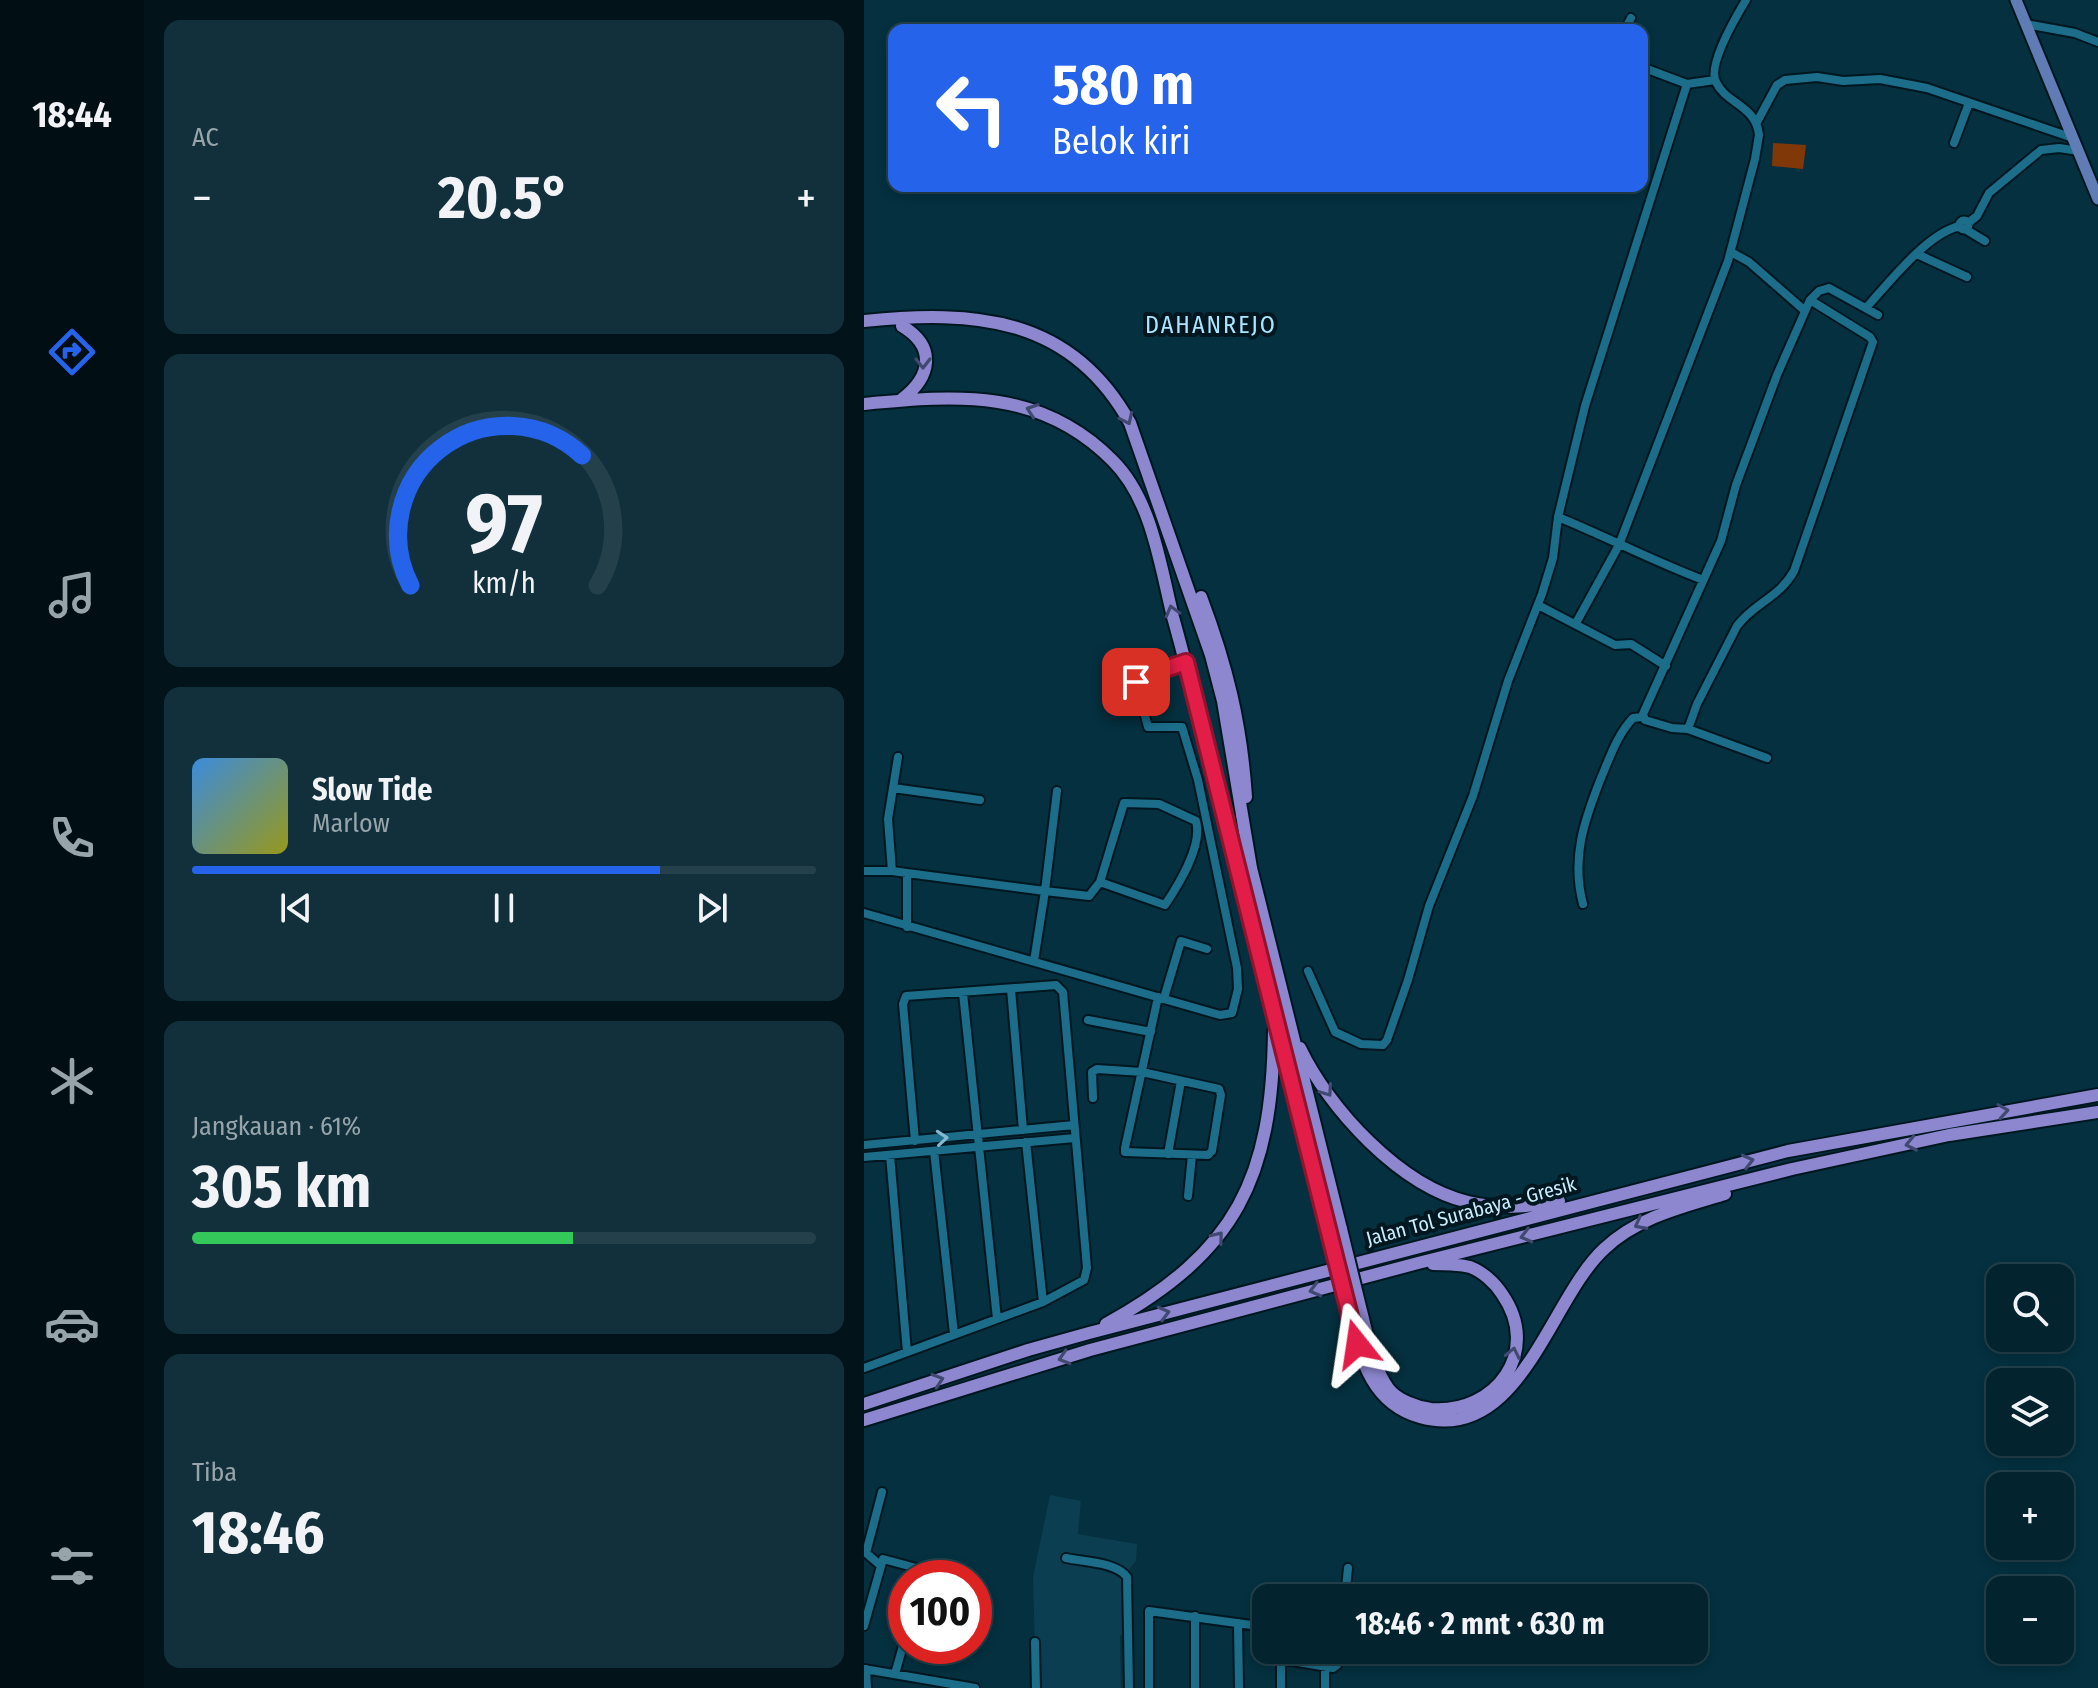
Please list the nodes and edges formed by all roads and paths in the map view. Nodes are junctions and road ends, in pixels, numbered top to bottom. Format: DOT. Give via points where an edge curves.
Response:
graph roads {
  1 [pos="1746,0"];
  2 [pos="2016,0"];
  3 [pos="1631,18"];
  4 [pos="1628,24"];
  5 [pos="2026,24"];
  6 [pos="2098,42"];
  7 [pos="1648,69"];
  8 [pos="1715,80"];
  9 [pos="1687,84"];
  10 [pos="1969,103"];
  11 [pos="1757,122"];
  12 [pos="2074,138"];
  13 [pos="1954,143"];
  14 [pos="2079,151"];
  15 [pos="2098,199"];
  16 [pos="1964,226"];
  17 [pos="1985,241"];
  18 [pos="1731,252"];
  19 [pos="1917,254"];
  20 [pos="1967,277"];
  21 [pos="1810,300"];
  22 [pos="1866,308"];
  23 [pos="1804,310"];
  24 [pos="1878,315"];
  25 [pos="987,320"];
  26 [pos="864,321"];
  27 [pos="902,326"];
  28 [pos="864,329"];
  29 [pos="901,400"];
  30 [pos="864,404"];
  31 [pos="1558,517"];
  32 [pos="1619,545"];
  33 [pos="1703,580"];
  34 [pos="1538,605"];
  35 [pos="1576,623"];
  36 [pos="1186,662"];
  37 [pos="1666,666"];
  38 [pos="1642,717"];
  39 [pos="1688,729"];
  40 [pos="898,757"];
  41 [pos="1767,758"];
  42 [pos="893,788"];
  43 [pos="1057,791"];
  44 [pos="980,800"];
  45 [pos="864,871"];
  46 [pos="892,871"];
  47 [pos="907,873"];
  48 [pos="1100,882"];
  49 [pos="1045,891"];
  50 [pos="1583,904"];
  51 [pos="864,913"];
  52 [pos="907,927"];
  53 [pos="1207,949"];
  54 [pos="1034,961"];
  55 [pos="1308,971"];
  56 [pos="1011,989"];
  57 [pos="963,993"];
  58 [pos="1161,997"];
  59 [pos="1275,1012"];
  60 [pos="1088,1020"];
  61 [pos="1288,1024"];
  62 [pos="1151,1032"];
  63 [pos="1142,1072"];
  64 [pos="1181,1081"];
  65 [pos="2098,1095"];
  66 [pos="1093,1098"];
  67 [pos="2098,1112"];
  68 [pos="1074,1125"];
  69 [pos="1023,1130"];
  70 [pos="977,1135"];
  71 [pos="1075,1138"];
  72 [pos="915,1141"];
  73 [pos="1026,1142"];
  74 [pos="864,1145"];
  75 [pos="978,1147"];
  76 [pos="934,1151"];
  77 [pos="1168,1154"];
  78 [pos="890,1155"];
  79 [pos="1192,1155"];
  80 [pos="864,1157"];
  81 [pos="1792,1169"];
  82 [pos="1672,1180"];
  83 [pos="1188,1196"];
  84 [pos="1335,1230"];
  85 [pos="1418,1263"];
  86 [pos="1043,1302"];
  87 [pos="1354,1307"];
  88 [pos="997,1319"];
  89 [pos="1089,1333"];
  90 [pos="954,1334"];
  91 [pos="907,1352"];
  92 [pos="864,1357"];
  93 [pos="864,1368"];
  94 [pos="864,1404"];
  95 [pos="864,1420"];
  96 [pos="882,1492"];
  97 [pos="1066,1558"];
  98 [pos="889,1560"];
  99 [pos="880,1565"];
  100 [pos="1348,1568"];
  101 [pos="1346,1584"];
  102 [pos="1195,1616"];
  103 [pos="1238,1623"];
  104 [pos="1252,1625"];
  105 [pos="864,1626"];
  106 [pos="1035,1642"];
  107 [pos="898,1664"];
  108 [pos="1281,1664"];
  109 [pos="1315,1664"];
  110 [pos="1336,1664"];
  111 [pos="1325,1667"];
  112 [pos="865,1669"];
  113 [pos="895,1674"];
  114 [pos="908,1677"];
  115 [pos="951,1686"];
  116 [pos="867,1688"];
  117 [pos="908,1688"];
  118 [pos="975,1688"];
  119 [pos="1036,1688"];
  120 [pos="1129,1688"];
  121 [pos="1149,1688"];
  122 [pos="1195,1688"];
  123 [pos="1239,1688"];
  124 [pos="1281,1688"];
  125 [pos="1325,1688"];
  1 -- 8 [label="street" via="1729,31"];
  2 -- 5 [label="main road"];
  3 -- 4 [label="street"];
  5 -- 6 [label="street"];
  5 -- 12 [label="main road"];
  7 -- 9 [label="street"];
  8 -- 9 [label="street"];
  8 -- 11 [label="street"];
  9 -- 31 [label="street" via="1585,406"];
  10 -- 11 [label="street" via="1887,79 1796,79 1779,83"];
  10 -- 12 [label="street"];
  10 -- 13 [label="street"];
  11 -- 18 [label="street" via="1755,159"];
  12 -- 14 [label="main road"];
  14 -- 15 [label="main road"];
  14 -- 16 [label="street" via="2041,150 1987,195 1977,216"];
  16 -- 17 [label="street"];
  16 -- 19 [label="street" via="1945,231"];
  18 -- 23 [label="street"];
  18 -- 32 [label="street"];
  19 -- 20 [label="street"];
  19 -- 22 [label="street"];
  21 -- 22 [label="street" via="1829,288"];
  21 -- 23 [label="street"];
  21 -- 39 [label="street" via="1873,342 1794,571 1782,589 1737,626"];
  22 -- 24 [label="street"];
  23 -- 33 [label="street"];
  25 -- 26 [label="highway"];
  25 -- 27 [label="highway"];
  25 -- 61 [label="highway, one-way" via="1037,335 1087,365 1130,423 1159,507 1222,655 1240,728 1251,868"];
  27 -- 28 [label="highway"];
  27 -- 29 [label="highway, one-way" via="920,341 926,364 919,385"];
  29 -- 30 [label="highway"];
  36 -- 29 [label="highway, one-way" via="1151,531 1135,492 1113,461 1068,426 1028,408 997,400"];
  31 -- 32 [label="street"];
  31 -- 34 [label="street" via="1553,558"];
  32 -- 33 [label="street"];
  32 -- 35 [label="street"];
  33 -- 37 [label="street"];
  34 -- 35 [label="street"];
  34 -- 55 [label="street" via="1383,1045 1361,1044 1335,1032"];
  35 -- 37 [label="street" via="1615,645 1631,644"];
  36 -- 58 [label="street" via="1136,682 1148,727 1180,725 1184,731 1238,989 1232,1013 1226,1015"];
  36 -- 59 [label="highway"];
  37 -- 38 [label="street"];
  38 -- 39 [label="street"];
  38 -- 50 [label="street" via="1633,718 1620,734 1586,815 1578,852"];
  39 -- 41 [label="street"];
  40 -- 42 [label="street"];
  42 -- 44 [label="street"];
  42 -- 46 [label="street" via="888,819"];
  43 -- 49 [label="street"];
  45 -- 46 [label="street"];
  46 -- 47 [label="street"];
  47 -- 49 [label="street"];
  47 -- 52 [label="street"];
  48 -- 48 [label="street" via="1124,803 1159,804 1196,821 1196,847 1165,905"];
  48 -- 49 [label="street" via="1089,896"];
  49 -- 54 [label="street"];
  51 -- 52 [label="street"];
  52 -- 54 [label="street"];
  53 -- 58 [label="street" via="1181,941"];
  54 -- 58 [label="street"];
  56 -- 57 [label="street"];
  56 -- 68 [label="street" via="1056,985 1063,992"];
  56 -- 69 [label="street"];
  57 -- 70 [label="street"];
  57 -- 72 [label="street" via="903,999"];
  58 -- 62 [label="street"];
  59 -- 84 [label="highway"];
  89 -- 59 [label="highway, one-way" via="1179,1277 1223,1232 1243,1201 1268,1121"];
  60 -- 62 [label="street"];
  61 -- 82 [label="highway, one-way" via="1309,1066 1361,1134 1443,1194 1497,1207 1526,1207"];
  61 -- 84 [label="highway"];
  62 -- 63 [label="street"];
  63 -- 64 [label="street"];
  63 -- 66 [label="street" via="1094,1070"];
  63 -- 77 [label="street" via="1125,1152"];
  64 -- 77 [label="street"];
  64 -- 79 [label="street" via="1221,1091 1212,1151"];
  82 -- 65 [label="highway, Jalan Tol Surabaya - Gresik, one-way" via="1827,1142"];
  67 -- 81 [label="highway, one-way" via="1949,1135"];
  68 -- 69 [label="street"];
  68 -- 71 [label="street"];
  69 -- 70 [label="street"];
  72 -- 70 [label="street, one-way"];
  70 -- 75 [label="street"];
  71 -- 73 [label="street"];
  71 -- 86 [label="street" via="1086,1275"];
  72 -- 74 [label="street"];
  73 -- 75 [label="street"];
  73 -- 86 [label="street"];
  75 -- 76 [label="street"];
  75 -- 88 [label="street"];
  76 -- 78 [label="street"];
  76 -- 90 [label="street"];
  77 -- 79 [label="street"];
  78 -- 80 [label="street"];
  78 -- 91 [label="street"];
  79 -- 83 [label="street"];
  81 -- 85 [label="highway, Jalan Tol Surabaya - Gresik, one-way"];
  81 -- 87 [label="highway, one-way" via="1658,1215 1611,1242 1578,1278 1518,1380 1481,1411 1464,1417 1425,1418 1389,1401 1363,1364"];
  89 -- 82 [label="highway, Jalan Tol Surabaya - Gresik, one-way"];
  84 -- 87 [label="highway, bridge"];
  87 -- 85 [label="highway, one-way" via="1377,1368 1399,1398 1442,1410 1484,1398 1514,1359 1516,1332 1510,1308 1494,1283 1473,1268"];
  85 -- 95 [label="highway, Jalan Tol Surabaya - Gresik, one-way" via="1090,1350"];
  86 -- 88 [label="street"];
  88 -- 90 [label="street"];
  94 -- 89 [label="highway, Jalan Tol Surabaya - Gresik, one-way"];
  90 -- 91 [label="street"];
  91 -- 93 [label="street"];
  92 -- 93 [label="street"];
  96 -- 99 [label="street" via="866,1553"];
  97 -- 120 [label="street" via="1109,1566 1127,1577"];
  98 -- 99 [label="street"];
  99 -- 105 [label="street"];
  100 -- 101 [label="street"];
  102 -- 103 [label="street"];
  102 -- 121 [label="street" via="1149,1611"];
  102 -- 122 [label="street"];
  103 -- 104 [label="street"];
  103 -- 123 [label="street"];
  106 -- 119 [label="street"];
  107 -- 113 [label="street"];
  108 -- 124 [label="street"];
  109 -- 111 [label="street"];
  110 -- 111 [label="street"];
  111 -- 125 [label="street"];
  112 -- 113 [label="street"];
  112 -- 116 [label="street"];
  113 -- 114 [label="street"];
  114 -- 115 [label="street"];
  114 -- 117 [label="street"];
  115 -- 118 [label="street"];
}
